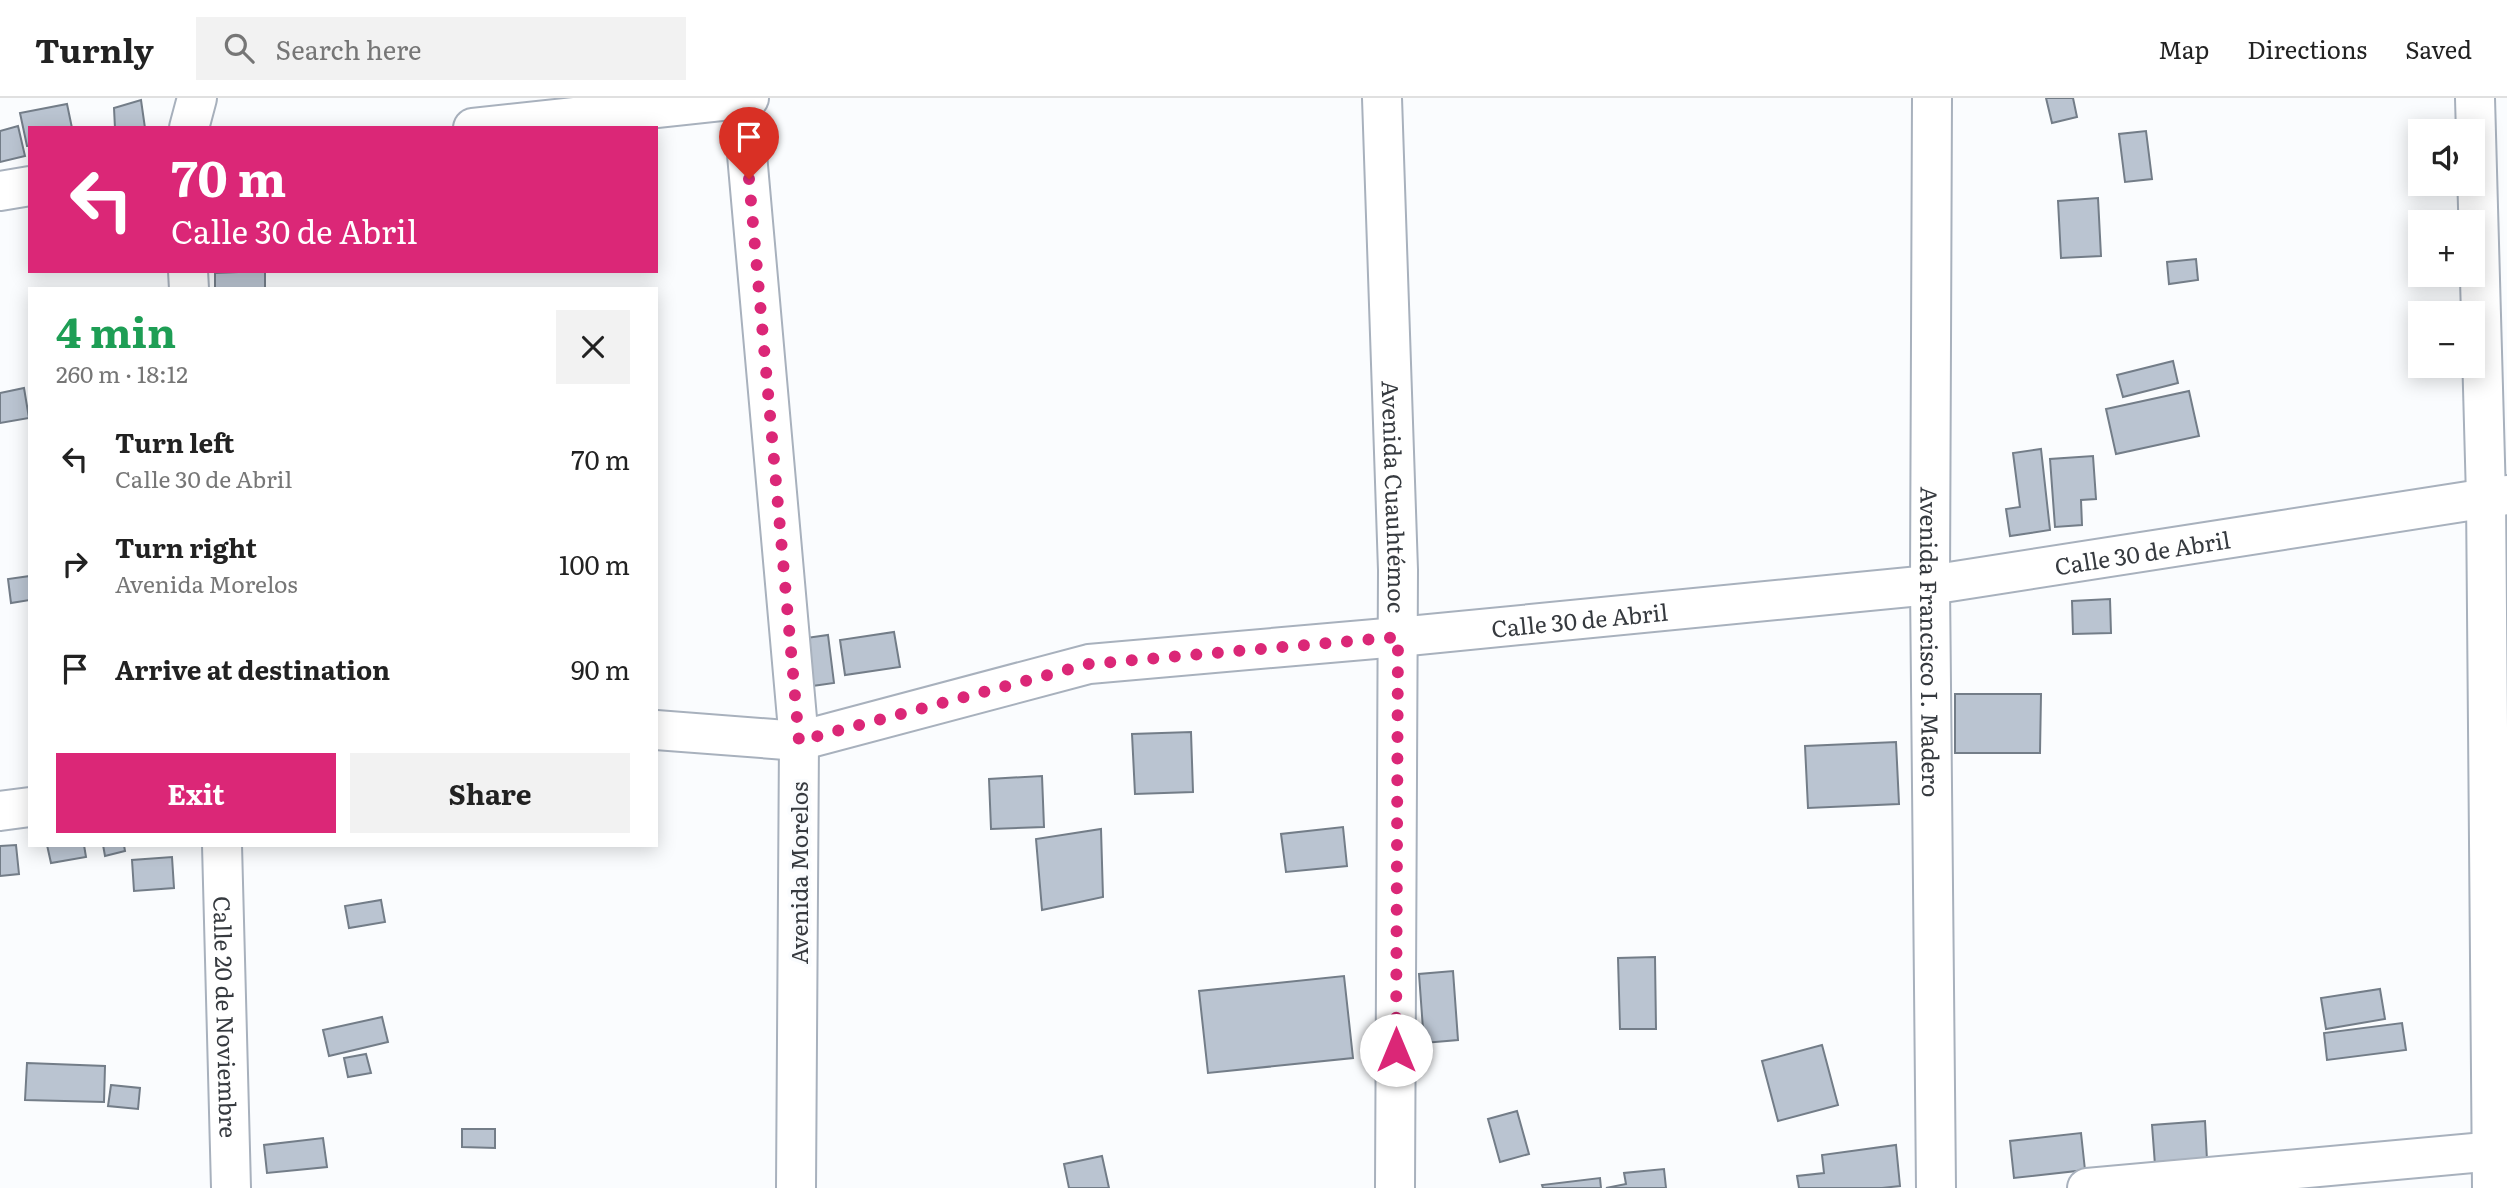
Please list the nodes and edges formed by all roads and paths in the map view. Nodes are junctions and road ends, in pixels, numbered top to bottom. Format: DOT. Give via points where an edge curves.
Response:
graph roads {
  1 [pos="197,98"];
  2 [pos="744,98"];
  3 [pos="1382,98"];
  4 [pos="1932,98"];
  5 [pos="2475,98"];
  6 [pos="190,126"];
  7 [pos="491,126"];
  8 [pos="28,186"];
  9 [pos="0,191"];
  10 [pos="2497,496"];
  11 [pos="1930,585"];
  12 [pos="1398,637"];
  13 [pos="658,730"];
  14 [pos="799,741"];
  15 [pos="28,807"];
  16 [pos="0,811"];
  17 [pos="222,847"];
  18 [pos="2500,1150"];
  19 [pos="231,1188"];
  20 [pos="796,1188"];
  21 [pos="1395,1188"];
  22 [pos="1936,1188"];
  23 [pos="2087,1188"];
  24 [pos="2492,1188"];
  1 -- 6 [label="street"];
  2 -- 7 [label="street"];
  2 -- 14 [label="street, Avenida Morelos"];
  3 -- 12 [label="street, Avenida Cuauhtémoc"];
  4 -- 11 [label="street, Avenida Francisco I. Madero"];
  5 -- 10 [label="street"];
  8 -- 9 [label="street"];
  10 -- 11 [label="street, Calle 30 de Abril"];
  10 -- 18 [label="street"];
  11 -- 12 [label="street, Calle 30 de Abril"];
  11 -- 22 [label="street, Avenida Francisco I. Madero"];
  12 -- 14 [label="street, Calle 30 de Abril" via="1089,664"];
  12 -- 21 [label="street, Avenida Cuauhtémoc"];
  13 -- 14 [label="street, Calle 30 de Abril"];
  14 -- 20 [label="street, Avenida Morelos"];
  15 -- 16 [label="street"];
  17 -- 19 [label="street, Calle 20 de Noviembre"];
  18 -- 23 [label="street"];
  18 -- 24 [label="street"];
}
